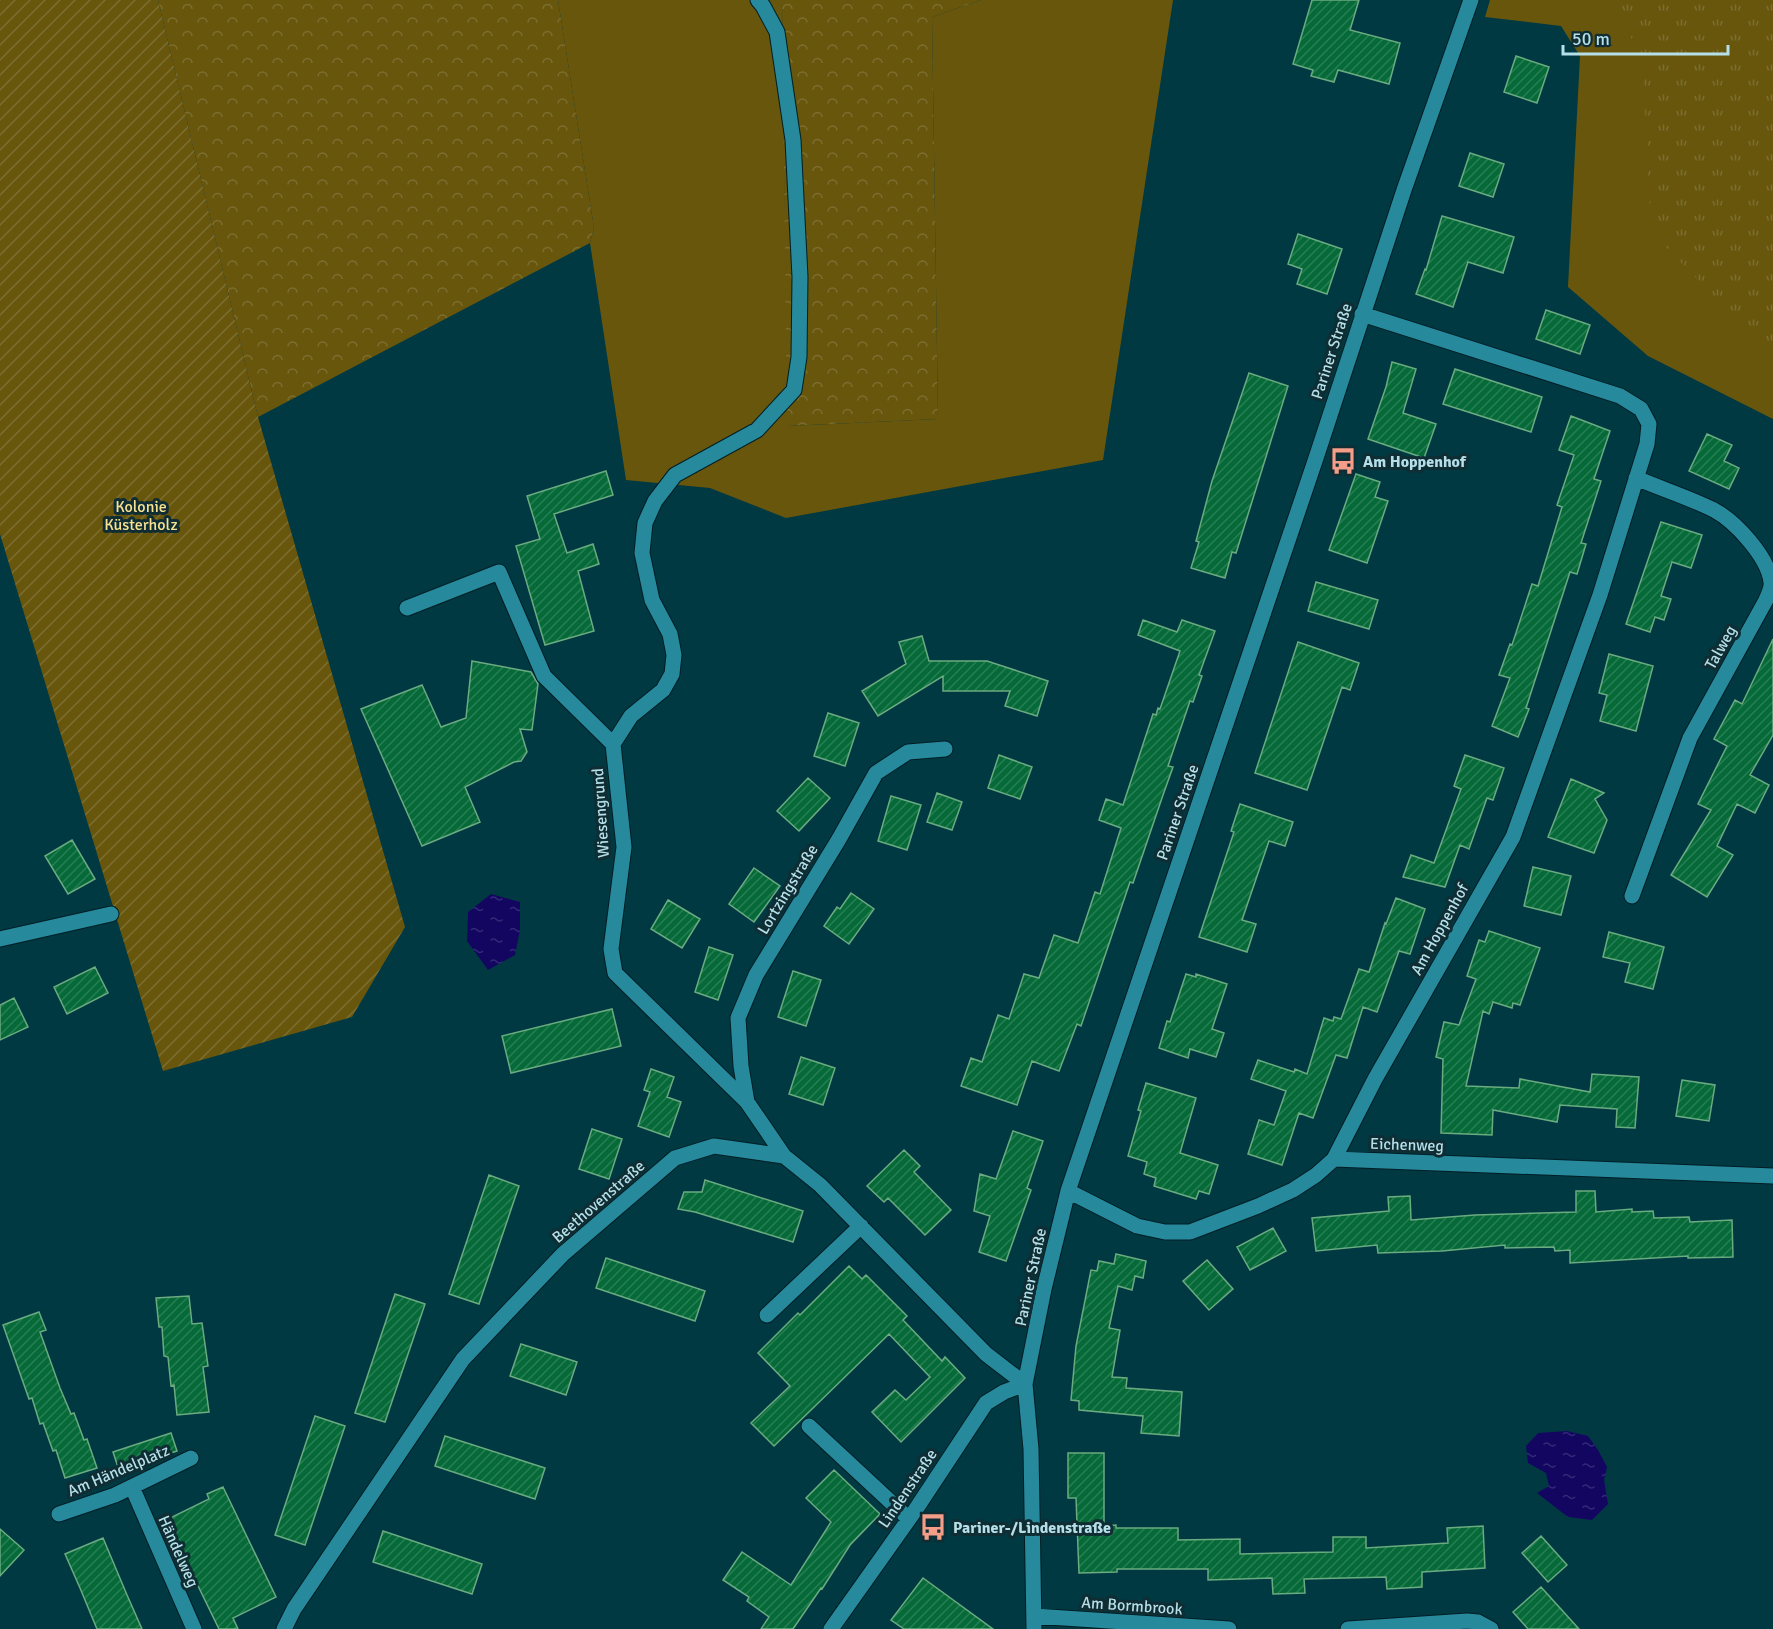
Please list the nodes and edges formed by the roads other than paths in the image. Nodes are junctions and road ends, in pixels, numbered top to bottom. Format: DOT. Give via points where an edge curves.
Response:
graph roads {
  1 [pos="758,0"];
  2 [pos="1471,0"];
  3 [pos="1362,314"];
  4 [pos="1636,478"];
  5 [pos="407,608"];
  6 [pos="613,744"];
  7 [pos="945,749"];
  8 [pos="1632,896"];
  9 [pos="111,914"];
  10 [pos="0,939"];
  11 [pos="747,1102"];
  12 [pos="784,1156"];
  13 [pos="1334,1159"];
  14 [pos="1773,1176"];
  15 [pos="1068,1191"];
  16 [pos="861,1226"];
  17 [pos="767,1315"];
  18 [pos="1026,1384"];
  19 [pos="809,1426"];
  20 [pos="191,1458"];
  21 [pos="132,1487"];
  22 [pos="59,1514"];
  23 [pos="909,1519"];
  24 [pos="1034,1622"];
  25 [pos="194,1629"];
  26 [pos="284,1629"];
  27 [pos="831,1629"];
  28 [pos="1229,1629"];
  29 [pos="1348,1629"];
  30 [pos="1491,1629"];
  1 -- 6 [label="street" via="777,32 793,140 800,277 799,357 794,390 757,430 675,475 654,501 645,524 642,553 652,600 670,634 672,674 663,690 631,716"];
  2 -- 3 [label="street, Pariner Straße"];
  3 -- 4 [label="street, Am Hoppenhof" via="1620,396 1641,409 1649,424"];
  3 -- 15 [label="street, Pariner Straße"];
  4 -- 8 [label="street, Talweg" via="1716,511 1753,545 1767,567 1772,585 1690,738"];
  4 -- 13 [label="street, Am Hoppenhof" via="1600,596 1513,837"];
  5 -- 6 [label="street, Wiesengrund" via="499,572 544,676"];
  6 -- 11 [label="street, Wiesengrund" via="624,847 610,949 615,973"];
  7 -- 11 [label="street, Lortzingstraße" via="908,752 876,772 756,975 738,1018"];
  9 -- 10 [label="street"];
  11 -- 12 [label="street, Wiesengrund"];
  12 -- 16 [label="street"];
  12 -- 26 [label="street, Beethovenstraße" via="714,1146 675,1158 563,1254 463,1359"];
  13 -- 14 [label="street, Eichenweg"];
  13 -- 15 [label="street" via="1293,1190 1190,1232 1165,1233 1137,1226"];
  15 -- 18 [label="street, Pariner Straße"];
  16 -- 17 [label="street"];
  16 -- 18 [label="street" via="987,1354"];
  18 -- 23 [label="street, Lindenstraße" via="986,1403"];
  18 -- 24 [label="street, Pariner Straße"];
  19 -- 23 [label="street"];
  20 -- 21 [label="street, Am Händelplatz"];
  21 -- 22 [label="street, Am Händelplatz"];
  21 -- 25 [label="street, Händelweg"];
  23 -- 27 [label="street, Lindenstraße"];
  24 -- 28 [label="street, Am Bormbrook"];
  29 -- 30 [label="street" via="1467,1621"];
}
